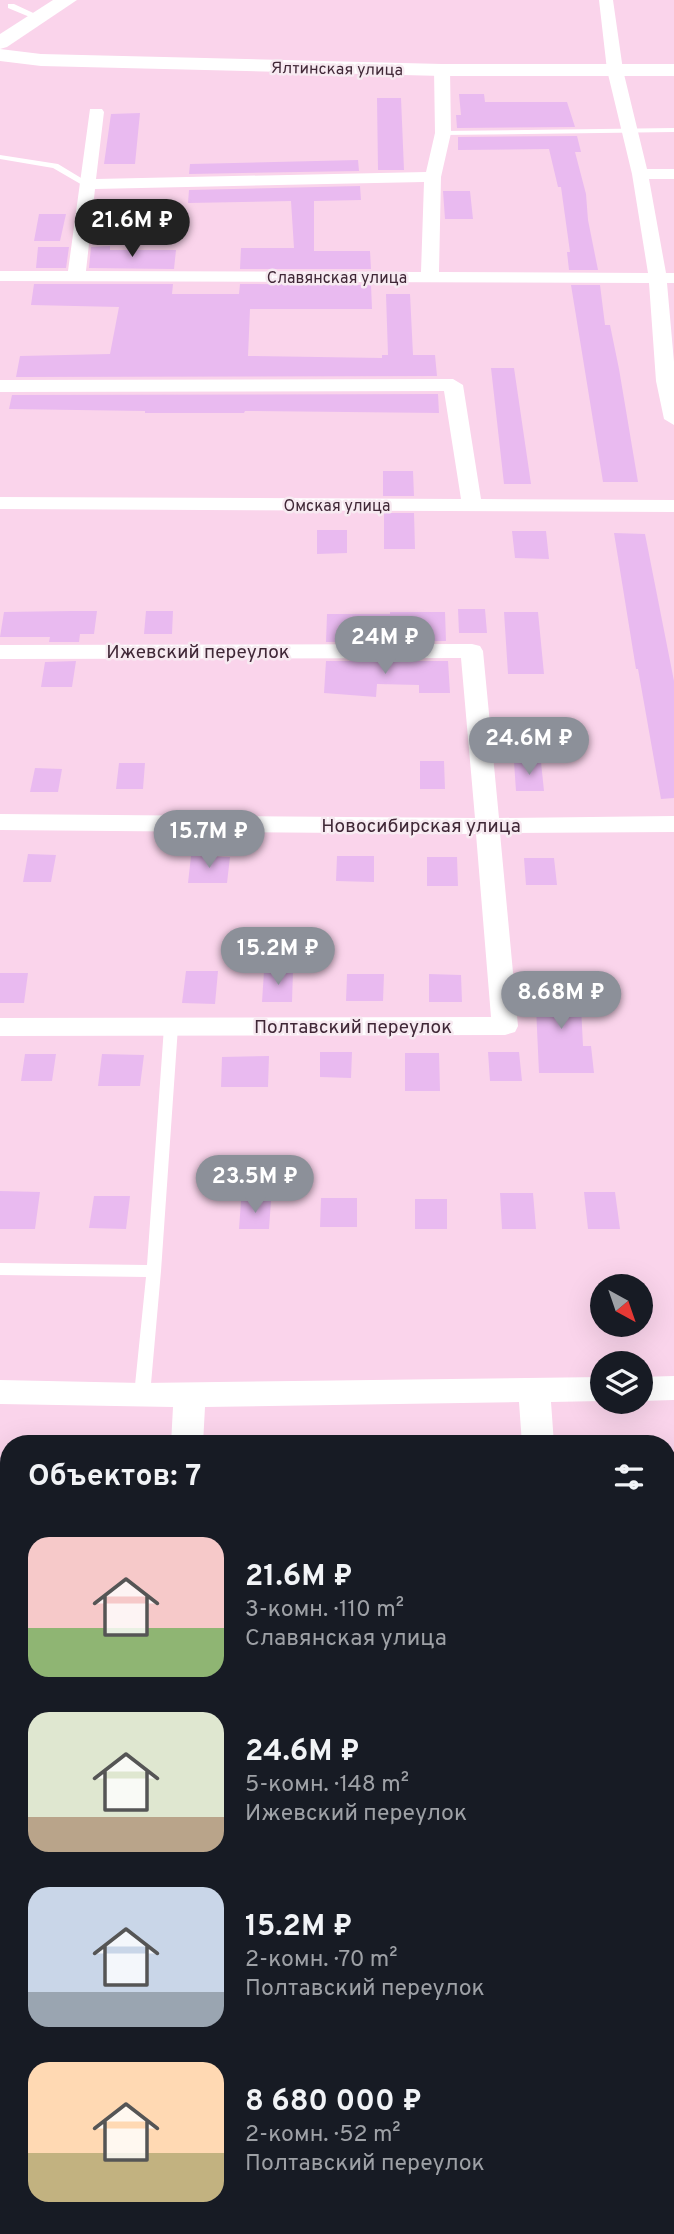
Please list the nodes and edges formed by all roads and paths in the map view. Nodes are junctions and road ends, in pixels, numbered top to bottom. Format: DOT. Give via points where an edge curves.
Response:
graph roads {
  1 [pos="66,0"];
  2 [pos="606,0"];
  3 [pos="8,3"];
  4 [pos="0,12"];
  5 [pos="40,18"];
  6 [pos="0,43"];
  7 [pos="0,55"];
  8 [pos="442,70"];
  9 [pos="615,70"];
  10 [pos="674,70"];
  11 [pos="96,112"];
  12 [pos="627,130"];
  13 [pos="674,130"];
  14 [pos="443,133"];
  15 [pos="0,157"];
  16 [pos="640,174"];
  17 [pos="674,174"];
  18 [pos="433,177"];
  19 [pos="88,184"];
  20 [pos="0,276"];
  21 [pos="76,276"];
  22 [pos="430,277"];
  23 [pos="666,279"];
  24 [pos="670,381"];
  25 [pos="0,386"];
  26 [pos="674,419"];
  27 [pos="0,503"];
  28 [pos="472,506"];
  29 [pos="674,506"];
  30 [pos="0,652"];
  31 [pos="0,822"];
  32 [pos="674,824"];
  33 [pos="487,826"];
  34 [pos="0,1027"];
  35 [pos="171,1027"];
  36 [pos="0,1269"];
  37 [pos="154,1271"];
  38 [pos="674,1388"];
  39 [pos="590,1389"];
  40 [pos="653,1389"];
  41 [pos="534,1390"];
  42 [pos="0,1392"];
  43 [pos="190,1393"];
  44 [pos="142,1395"];
  45 [pos="188,1435"];
  46 [pos="537,1435"];
  1 -- 5 [label="main road"];
  2 -- 9 [label="street"];
  3 -- 4 [label="lane"];
  3 -- 5 [label="lane"];
  5 -- 6 [label="main road"];
  7 -- 8 [label="main road, Ялтинская улица" via="41,60"];
  8 -- 9 [label="main road, Ялтинская улица"];
  8 -- 14 [label="street"];
  9 -- 10 [label="main road, Ялтинская улица"];
  9 -- 12 [label="street"];
  11 -- 19 [label="street"];
  12 -- 13 [label="lane"];
  12 -- 14 [label="lane"];
  12 -- 16 [label="street"];
  14 -- 18 [label="street"];
  15 -- 19 [label="lane" via="55,166"];
  16 -- 17 [label="street"];
  16 -- 23 [label="street"];
  18 -- 19 [label="street"];
  18 -- 22 [label="street"];
  19 -- 21 [label="street"];
  20 -- 21 [label="street, Славянская улица"];
  21 -- 22 [label="street, Славянская улица"];
  22 -- 23 [label="street, Славянская улица"];
  23 -- 24 [label="street"];
  24 -- 26 [label="street"];
  25 -- 28 [label="street" via="453,385"];
  27 -- 28 [label="street, Омская улица"];
  28 -- 29 [label="street, Омская улица"];
  30 -- 33 [label="street, Ижевский переулок" via="472,651"];
  31 -- 33 [label="street, Новосибирская улица"];
  32 -- 33 [label="street, Новосибирская улица"];
  33 -- 35 [label="street, Полтавский переулок" via="505,1026"];
  34 -- 35 [label="street, Полтавский переулок"];
  35 -- 37 [label="lane"];
  36 -- 37 [label="lane"];
  37 -- 44 [label="lane"];
  38 -- 40 [label="street"];
  39 -- 41 [label="street"];
  41 -- 43 [label="street"];
  41 -- 46 [label="street"];
  42 -- 44 [label="street"];
  43 -- 44 [label="street"];
  43 -- 45 [label="street"];
}
